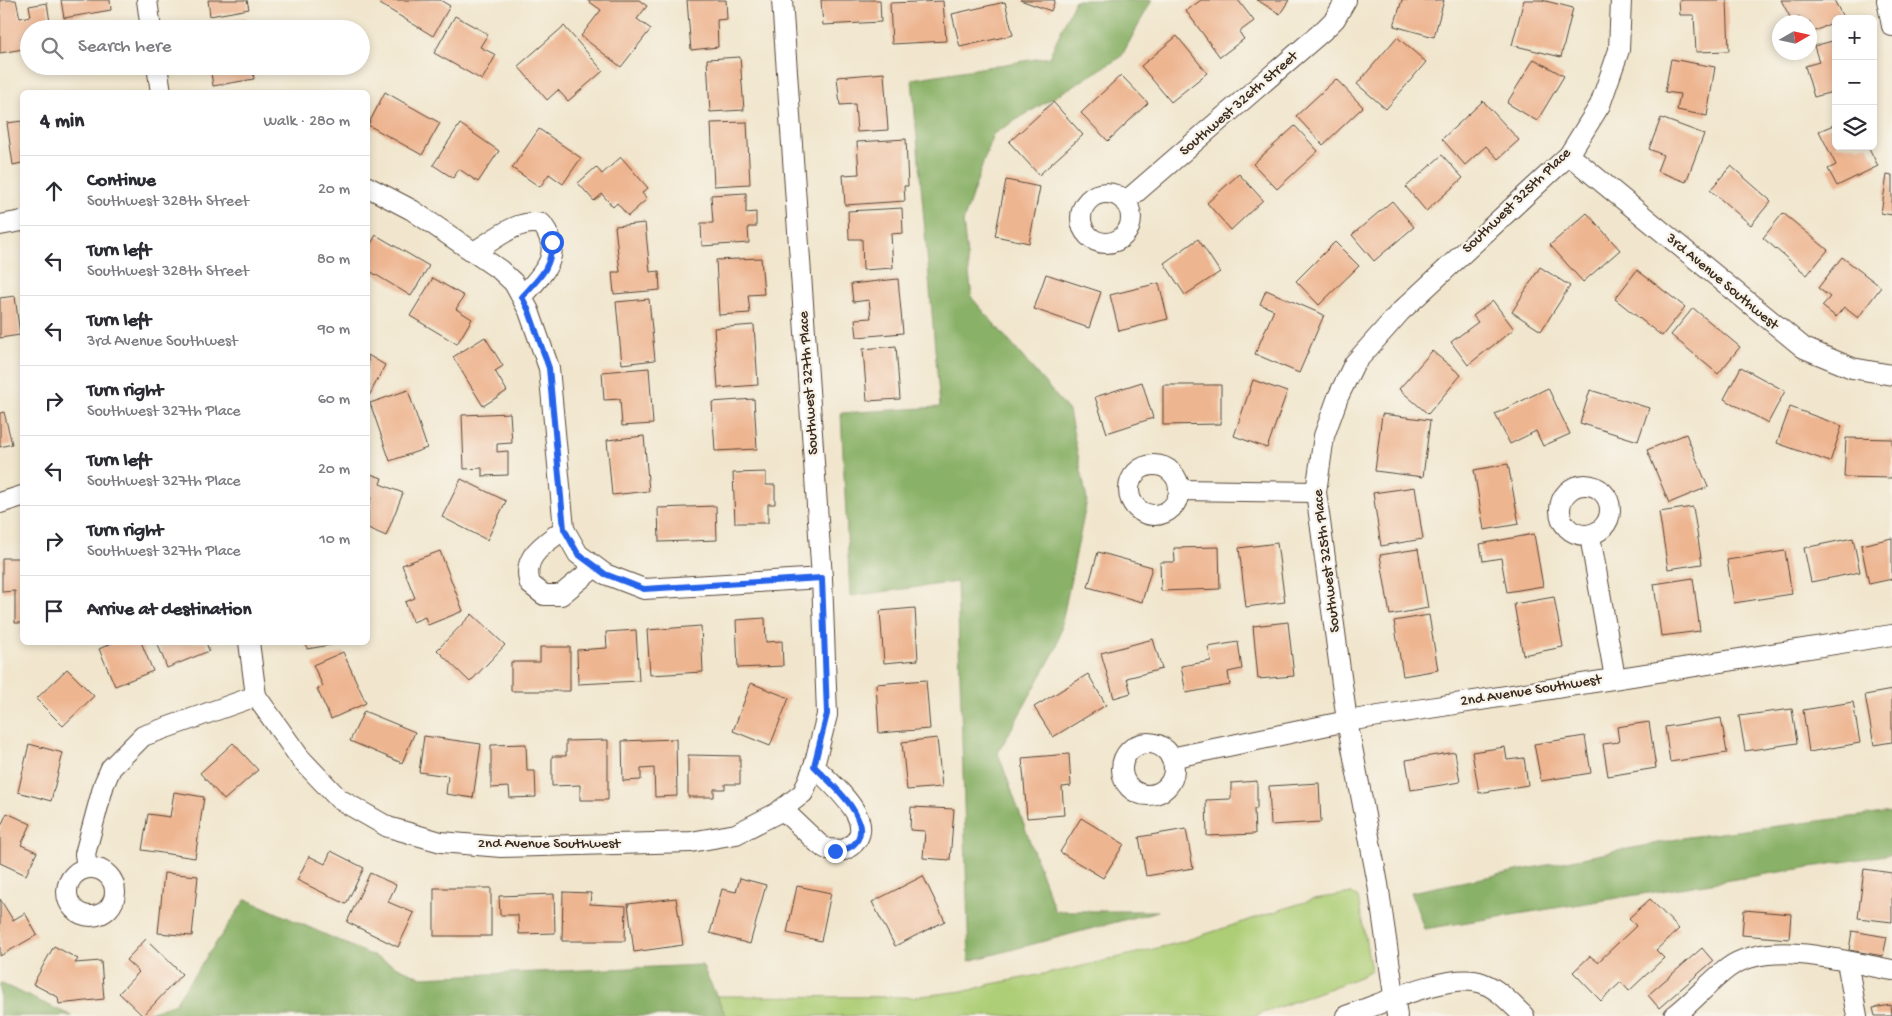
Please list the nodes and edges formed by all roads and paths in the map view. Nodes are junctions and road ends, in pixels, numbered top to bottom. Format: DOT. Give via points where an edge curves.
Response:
graph roads {
  1 [pos="146,0"];
  2 [pos="782,0"];
  3 [pos="1346,0"];
  4 [pos="1621,0"];
  5 [pos="1887,0"];
  6 [pos="149,20"];
  7 [pos="1892,26"];
  8 [pos="158,75"];
  9 [pos="161,90"];
  10 [pos="1569,156"];
  11 [pos="370,187"];
  12 [pos="1125,202"];
  13 [pos="20,222"];
  14 [pos="0,225"];
  15 [pos="474,252"];
  16 [pos="522,297"];
  17 [pos="1892,375"];
  18 [pos="1179,490"];
  19 [pos="1316,492"];
  20 [pos="20,497"];
  21 [pos="0,503"];
  22 [pos="564,529"];
  23 [pos="1590,536"];
  24 [pos="595,567"];
  25 [pos="822,578"];
  26 [pos="1892,635"];
  27 [pos="249,645"];
  28 [pos="1614,678"];
  29 [pos="256,696"];
  30 [pos="1347,722"];
  31 [pos="1171,758"];
  32 [pos="814,766"];
  33 [pos="780,811"];
  34 [pos="87,868"];
  35 [pos="1847,962"];
  36 [pos="1892,970"];
  37 [pos="1395,1008"];
  38 [pos="1346,1016"];
  39 [pos="1524,1016"];
  40 [pos="1674,1016"];
  41 [pos="1857,1016"];
  1 -- 6 [label="street"];
  2 -- 25 [label="street, Southwest 327th Place"];
  3 -- 12 [label="street, Southwest 326th Street" via="1324,30"];
  4 -- 10 [label="street, Southwest 325th Place" via="1619,50 1600,105"];
  5 -- 7 [label="street"];
  8 -- 9 [label="street"];
  10 -- 17 [label="street, 3rd Avenue Southwest" via="1804,348 1852,368"];
  10 -- 19 [label="street, Southwest 325th Place" via="1400,312 1354,364 1324,436"];
  11 -- 15 [label="street" via="412,210"];
  13 -- 14 [label="street"];
  15 -- 16 [label="street" via="514,283"];
  15 -- 16 [label="street" via="516,226 532,221 542,224 552,242 551,256 547,269"];
  16 -- 22 [label="street" via="549,368"];
  18 -- 19 [label="street"];
  19 -- 30 [label="street, Southwest 325th Place"];
  20 -- 21 [label="street"];
  22 -- 24 [label="street" via="578,554"];
  22 -- 24 [label="street" via="530,558 527,566 530,584 544,595 561,596"];
  23 -- 28 [label="street"];
  24 -- 25 [label="street" via="644,589"];
  25 -- 32 [label="street, Southwest 327th Place" via="827,714"];
  26 -- 28 [label="street, 2nd Avenue Southwest"];
  27 -- 29 [label="street"];
  28 -- 30 [label="street, 2nd Avenue Southwest"];
  29 -- 33 [label="street, 2nd Avenue Southwest" via="300,758 339,799 388,827 441,842 501,847 691,842 736,834"];
  29 -- 34 [label="street" via="143,736 111,768 85,854"];
  30 -- 31 [label="street, 2nd Avenue Southwest"];
  30 -- 37 [label="street, Southwest 325th Place" via="1378,884"];
  32 -- 33 [label="street, Southwest 327th Place" via="803,793"];
  32 -- 33 [label="street" via="859,816 861,832 857,840 844,850 827,850"];
  35 -- 36 [label="street"];
  35 -- 40 [label="street" via="1789,954 1754,956 1729,967"];
  35 -- 41 [label="street"];
  37 -- 38 [label="street"];
  37 -- 39 [label="street" via="1448,981 1469,980 1500,993"];
}
